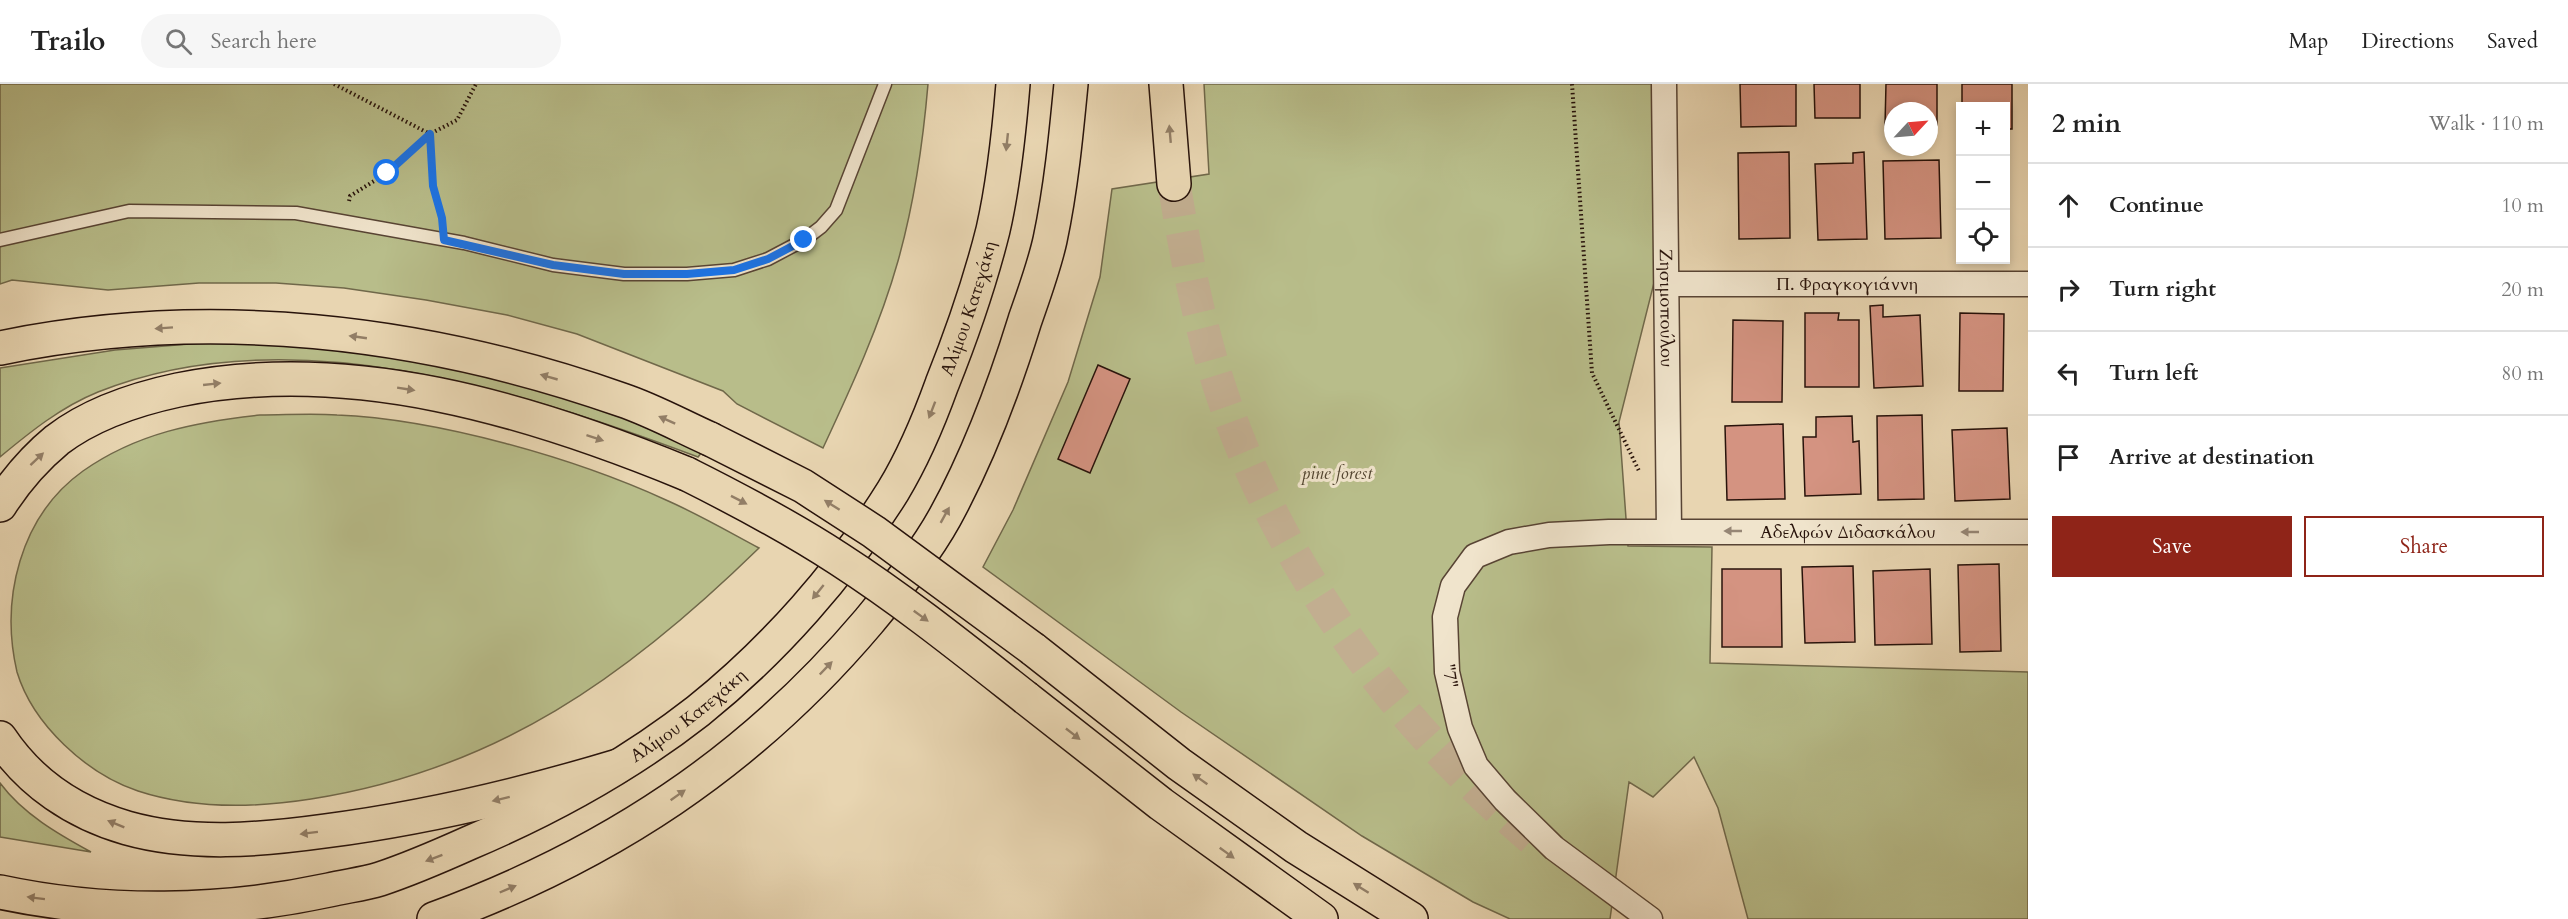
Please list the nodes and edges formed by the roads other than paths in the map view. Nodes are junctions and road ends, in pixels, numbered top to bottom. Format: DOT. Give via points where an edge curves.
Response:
graph roads {
  1 [pos="885,84"];
  2 [pos="1013,84"];
  3 [pos="1071,84"];
  4 [pos="1166,84"];
  5 [pos="1664,84"];
  6 [pos="1174,184"];
  7 [pos="0,240"];
  8 [pos="1667,284"];
  9 [pos="2028,284"];
  10 [pos="0,348"];
  11 [pos="0,505"];
  12 [pos="1669,531"];
  13 [pos="2028,532"];
  14 [pos="0,738"];
  15 [pos="618,766"];
  16 [pos="0,892"];
  17 [pos="434,919"];
  18 [pos="1321,919"];
  19 [pos="1411,919"];
  20 [pos="1650,919"];
  1 -- 7 [label="lane" via="836,210 804,240 768,259 734,270 624,274 553,265 296,213 129,211"];
  2 -- 15 [label="main road, Αλίμου Κατεχάκη, one-way" via="993,228 975,291 929,419 895,488 855,548 759,656 698,711"];
  17 -- 3 [label="main road, one-way" via="551,871 618,835 734,755 797,699 904,579 944,518 980,446 1008,375 1050,242 1064,161"];
  6 -- 4 [label="main road, one-way"];
  5 -- 8 [label="street, Ζησιμοπούλου"];
  8 -- 9 [label="street, Π. Φραγκογιάννη"];
  8 -- 12 [label="street, Ζησιμοπούλου"];
  19 -- 10 [label="main road, one-way, bridge" via="1296,847 1179,764 1033,649 874,532 803,486 625,401 499,362 422,346 273,328 201,326 113,331"];
  11 -- 18 [label="main road, one-way, bridge" via="20,475 58,440 106,412 155,395 206,384 339,380 445,397 554,424 687,474 764,513 838,558 924,617 1161,804"];
  13 -- 12 [label="street, Αδελφών Διδασκάλου, one-way"];
  12 -- 20 [label="street, \"7\"" via="1549,535 1509,542 1474,556 1452,586 1445,617 1447,672 1460,728 1476,766 1504,800 1554,848"];
  15 -- 14 [label="main road, one-way" via="540,790 427,815 283,837 230,840 175,837 126,828 69,804 28,774"];
  15 -- 16 [label="main road, Αλίμου Κατεχάκη, one-way" via="523,820 449,852 379,879 302,896 237,905 171,908 94,905"];
}
